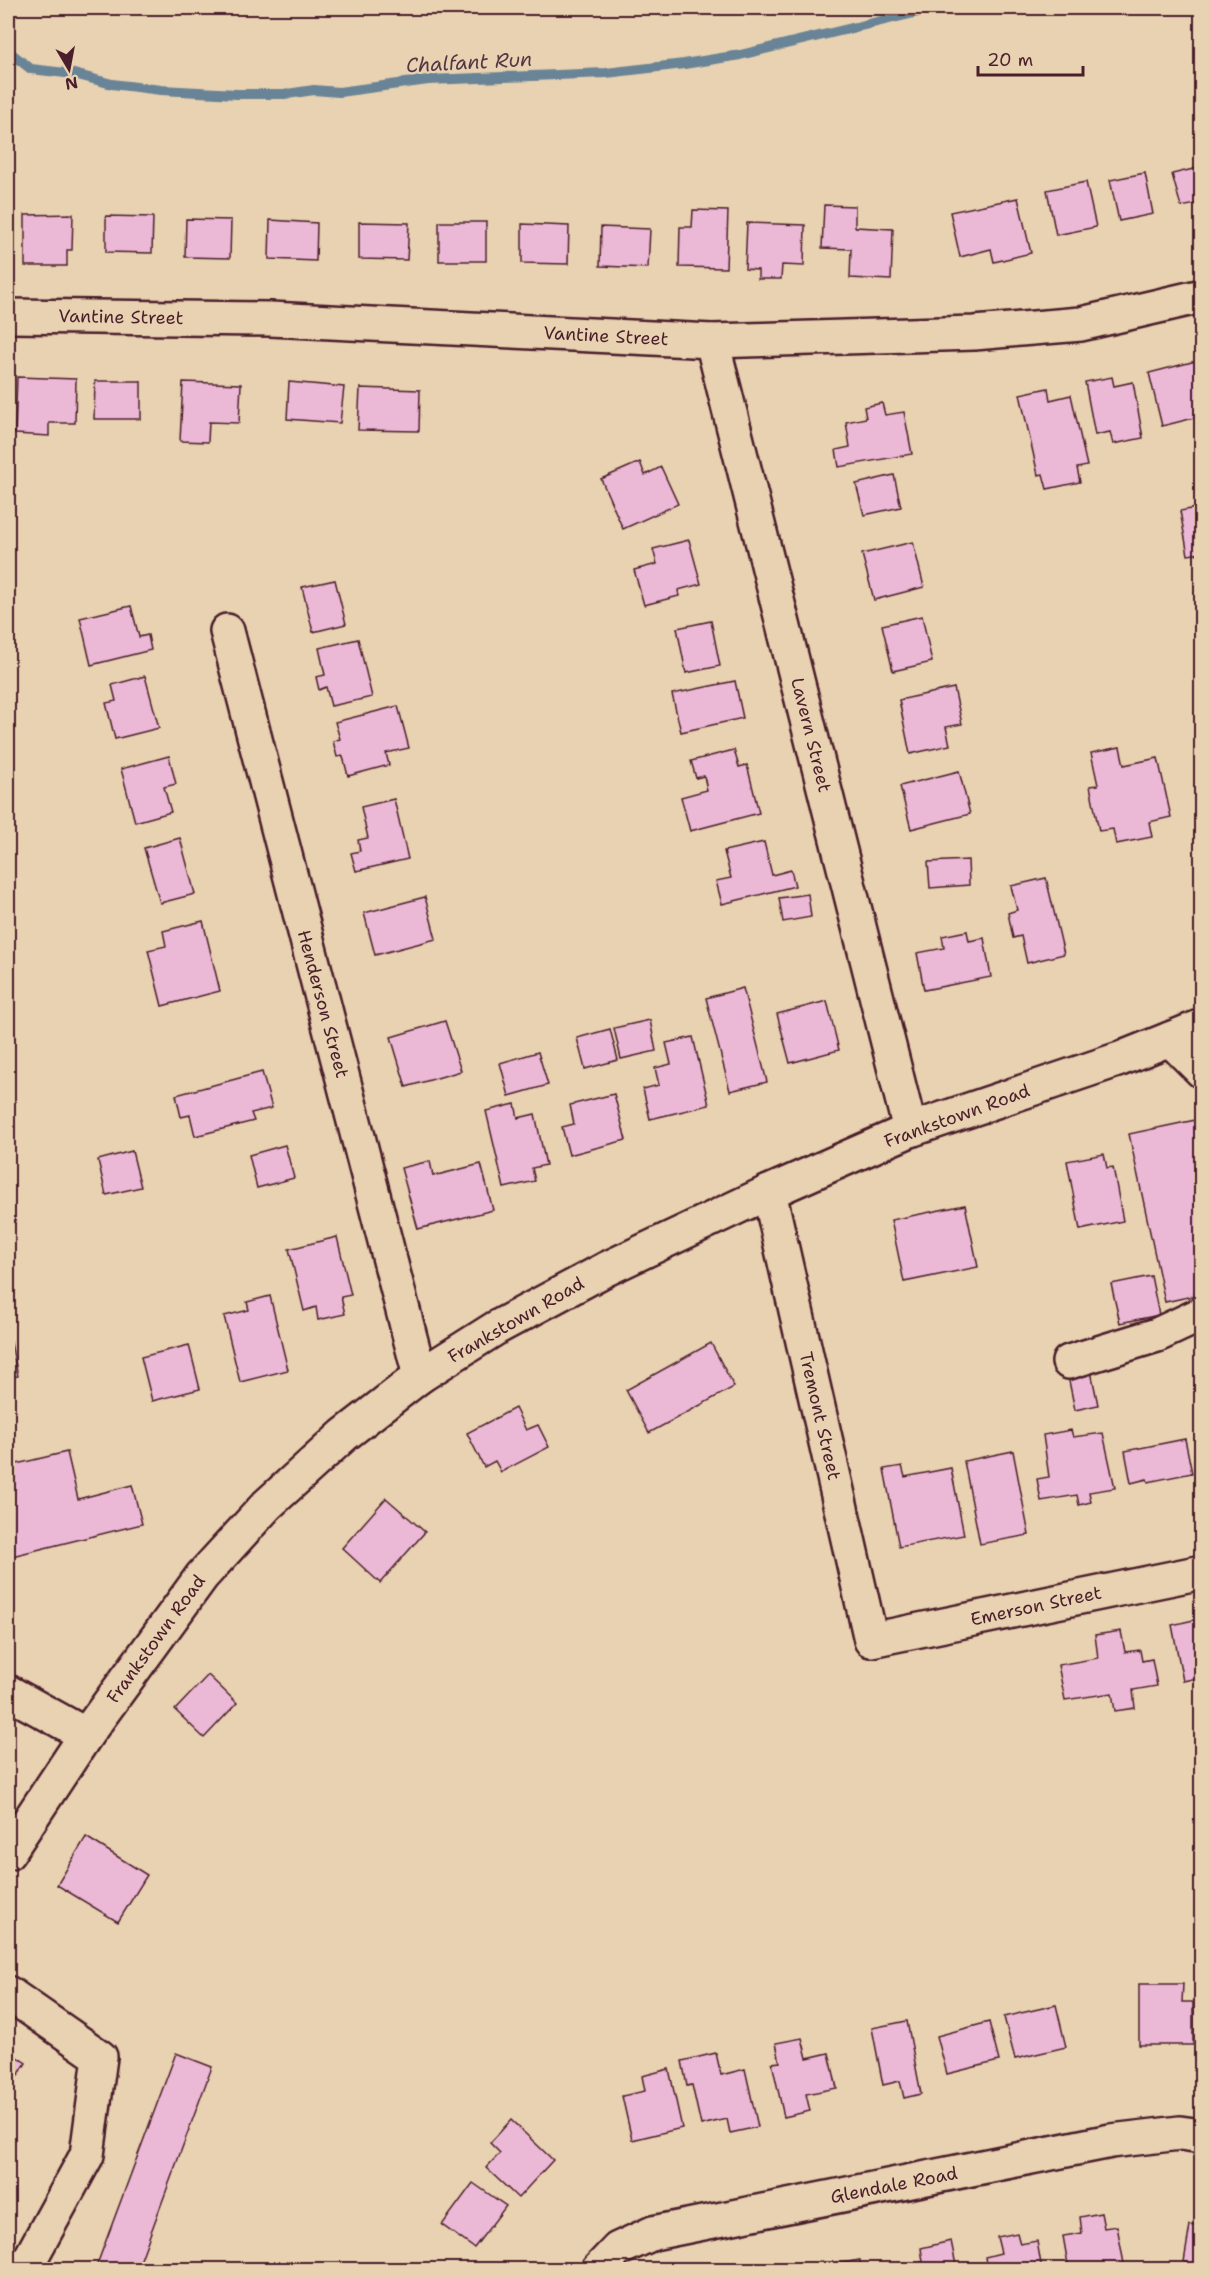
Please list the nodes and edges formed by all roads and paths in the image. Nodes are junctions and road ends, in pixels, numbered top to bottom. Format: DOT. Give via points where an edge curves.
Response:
graph roads {
  1 [pos="1202,296"];
  2 [pos="8,316"];
  3 [pos="712,340"];
  4 [pos="227,631"];
  5 [pos="1202,1026"];
  6 [pos="1170,1039"];
  7 [pos="1202,1071"];
  8 [pos="910,1130"];
  9 [pos="769,1192"];
  10 [pos="1202,1314"];
  11 [pos="1069,1362"];
  12 [pos="420,1376"];
  13 [pos="1202,1572"];
  14 [pos="871,1640"];
  15 [pos="8,1692"];
  16 [pos="86,1735"];
  17 [pos="8,1854"];
  18 [pos="8,1993"];
  19 [pos="1202,2136"];
  20 [pos="24,2270"];
  21 [pos="598,2270"];
  1 -- 3 [label="street, Vantine Street" via="1081,324 974,333"];
  2 -- 3 [label="street, Vantine Street" via="270,320"];
  3 -- 8 [label="street, Lavern Street"];
  4 -- 12 [label="street, Henderson Street"];
  5 -- 6 [label="street, Frankstown Road"];
  6 -- 7 [label="street"];
  6 -- 8 [label="street, Frankstown Road"];
  8 -- 9 [label="street, Frankstown Road"];
  9 -- 12 [label="street, Frankstown Road" via="606,1269 496,1328"];
  9 -- 14 [label="street, Tremont Street"];
  10 -- 11 [label="street" via="1157,1335"];
  12 -- 16 [label="street, Frankstown Road" via="344,1435 267,1505 202,1576"];
  13 -- 14 [label="street, Emerson Street"];
  15 -- 16 [label="street"];
  16 -- 17 [label="street, Frankstown Road"];
  18 -- 20 [label="street" via="100,2057 87,2155"];
  19 -- 21 [label="street, Glendale Road" via="1180,2133 1112,2141 653,2233 618,2249"];
}
